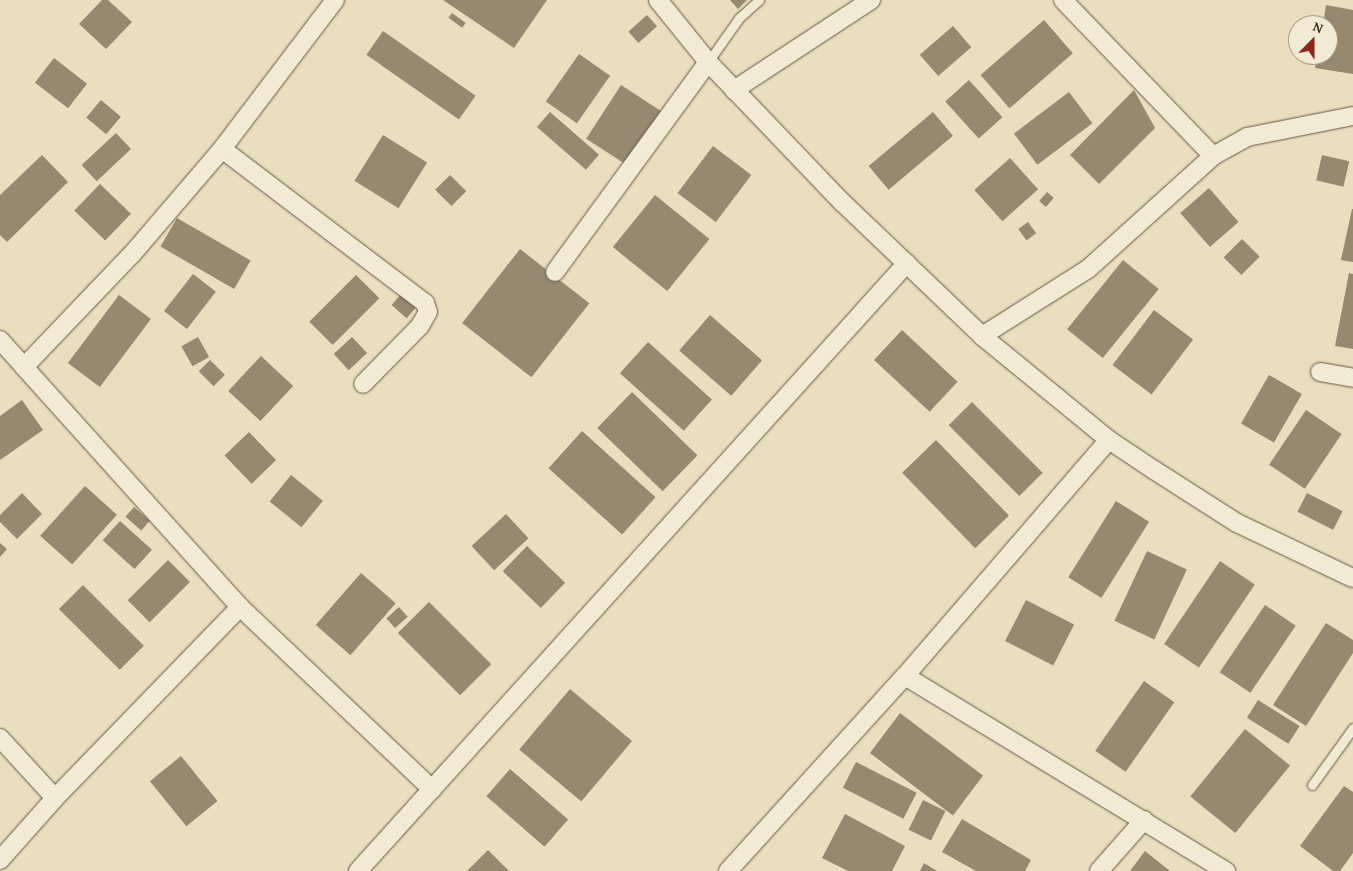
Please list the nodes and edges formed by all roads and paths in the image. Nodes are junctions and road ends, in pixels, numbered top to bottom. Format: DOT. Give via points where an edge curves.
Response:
graph roads {
  1 [pos="335,0"];
  2 [pos="658,0"];
  3 [pos="759,0"];
  4 [pos="871,0"];
  5 [pos="1063,0"];
  6 [pos="708,62"];
  7 [pos="734,90"];
  8 [pos="1353,116"];
  9 [pos="222,148"];
  10 [pos="1213,156"];
  11 [pos="907,263"];
  12 [pos="555,272"];
  13 [pos="982,336"];
  14 [pos="0,340"];
  15 [pos="24,366"];
  16 [pos="1320,372"];
  17 [pos="1353,378"];
  18 [pos="363,384"];
  19 [pos="1109,440"];
  20 [pos="1353,578"];
  21 [pos="240,607"];
  22 [pos="905,676"];
  23 [pos="1353,728"];
  24 [pos="0,738"];
  25 [pos="1312,786"];
  26 [pos="432,789"];
  27 [pos="55,798"];
  28 [pos="1144,820"];
  29 [pos="0,860"];
  30 [pos="358,871"];
  31 [pos="728,871"];
  32 [pos="1099,871"];
  33 [pos="1226,871"];
  1 -- 9 [label="street"];
  2 -- 6 [label="street"];
  3 -- 6 [label="lane" via="739,18"];
  4 -- 7 [label="street"];
  5 -- 10 [label="street"];
  6 -- 7 [label="street"];
  6 -- 12 [label="street"];
  7 -- 11 [label="street" via="842,202"];
  8 -- 10 [label="street" via="1247,137"];
  9 -- 15 [label="street" via="133,253"];
  9 -- 18 [label="street" via="295,207 425,303 428,312 420,326"];
  10 -- 13 [label="street" via="1088,269"];
  11 -- 13 [label="street"];
  11 -- 26 [label="street"];
  13 -- 19 [label="street"];
  14 -- 15 [label="street"];
  15 -- 21 [label="street"];
  16 -- 17 [label="street"];
  19 -- 20 [label="street" via="1237,523"];
  19 -- 22 [label="street"];
  21 -- 26 [label="street"];
  21 -- 27 [label="street"];
  22 -- 28 [label="street"];
  22 -- 31 [label="street"];
  23 -- 25 [label="lane"];
  24 -- 27 [label="street"];
  26 -- 30 [label="street"];
  27 -- 29 [label="street"];
  28 -- 32 [label="street"];
  28 -- 33 [label="street"];
}
